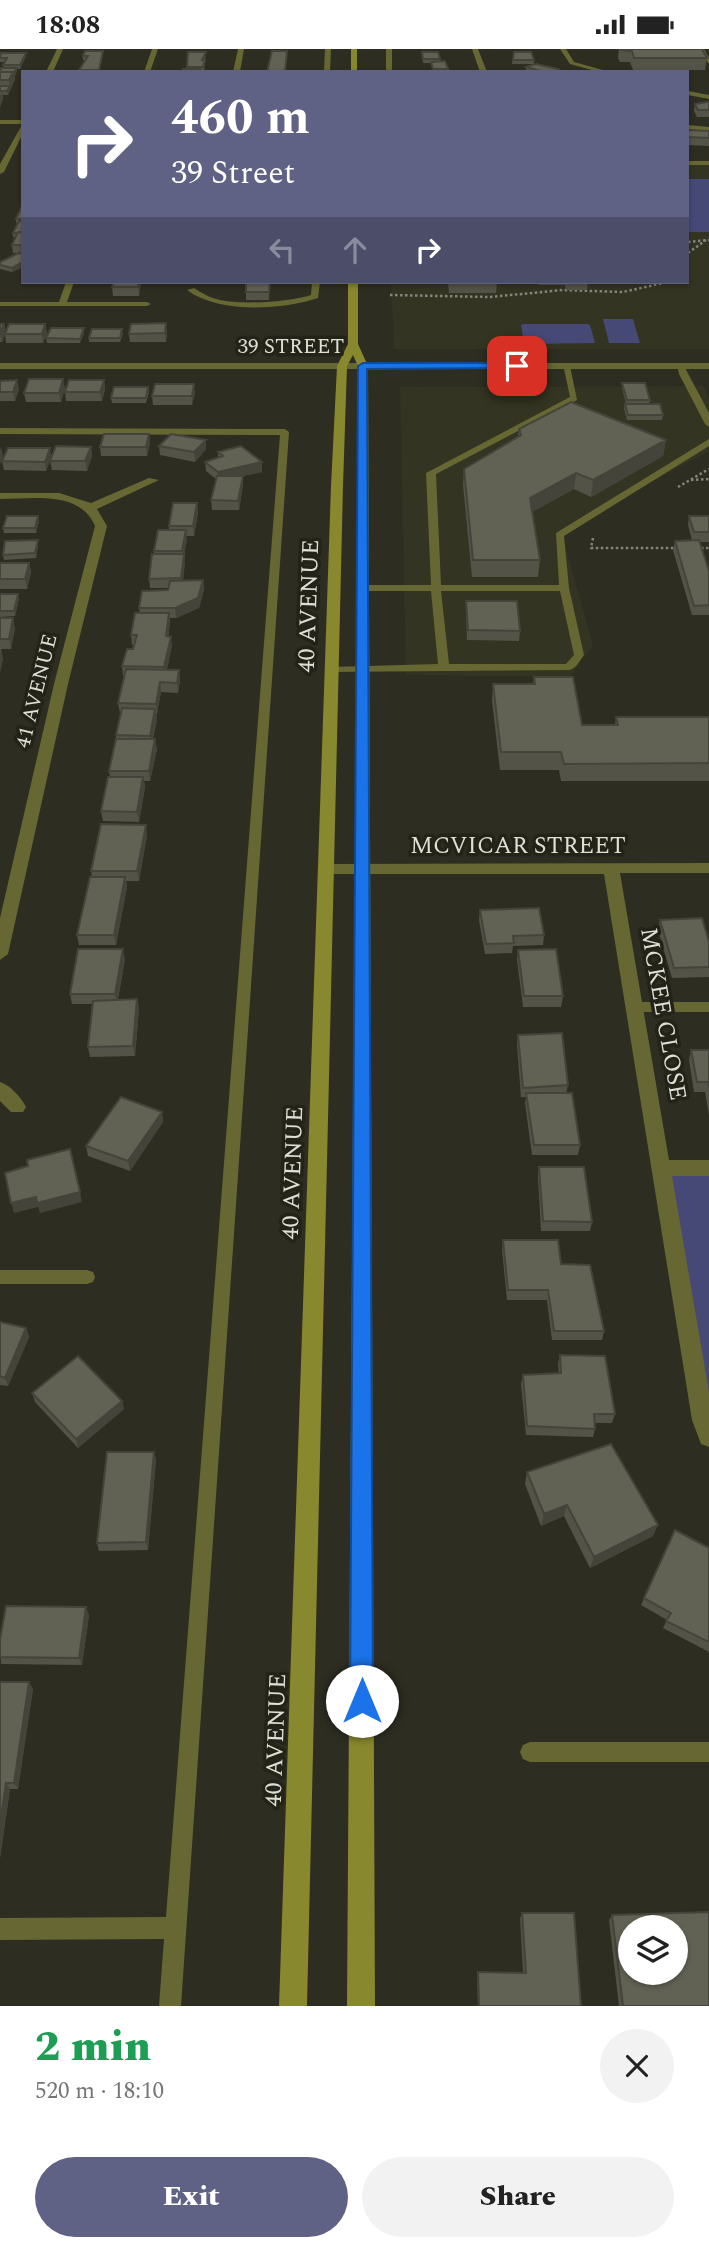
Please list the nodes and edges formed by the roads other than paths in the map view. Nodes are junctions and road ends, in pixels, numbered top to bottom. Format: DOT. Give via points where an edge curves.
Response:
graph roads {
  1 [pos="60,49"];
  2 [pos="155,49"];
  3 [pos="241,49"];
  4 [pos="328,49"];
  5 [pos="354,49"];
  6 [pos="389,49"];
  7 [pos="475,49"];
  8 [pos="563,49"];
  9 [pos="701,49"];
  10 [pos="709,62"];
  11 [pos="50,70"];
  12 [pos="148,70"];
  13 [pos="236,70"];
  14 [pos="327,70"];
  15 [pos="354,70"];
  16 [pos="389,70"];
  17 [pos="483,70"];
  18 [pos="600,70"];
  19 [pos="689,93"];
  20 [pos="709,97"];
  21 [pos="0,122"];
  22 [pos="21,124"];
  23 [pos="21,127"];
  24 [pos="689,127"];
  25 [pos="709,129"];
  26 [pos="4,155"];
  27 [pos="689,163"];
  28 [pos="709,163"];
  29 [pos="0,172"];
  30 [pos="69,284"];
  31 [pos="316,284"];
  32 [pos="353,284"];
  33 [pos="192,286"];
  34 [pos="0,305"];
  35 [pos="62,305"];
  36 [pos="147,305"];
  37 [pos="353,344"];
  38 [pos="0,366"];
  39 [pos="342,366"];
  40 [pos="363,366"];
  41 [pos="566,366"];
  42 [pos="680,366"];
  43 [pos="709,366"];
  44 [pos="709,424"];
  45 [pos="0,431"];
  46 [pos="709,442"];
  47 [pos="153,480"];
  48 [pos="0,496"];
  49 [pos="91,507"];
  50 [pos="363,588"];
  51 [pos="436,588"];
  52 [pos="564,588"];
  53 [pos="443,667"];
  54 [pos="331,670"];
  55 [pos="363,670"];
  56 [pos="709,868"];
  57 [pos="326,869"];
  58 [pos="363,869"];
  59 [pos="611,869"];
  60 [pos="0,954"];
  61 [pos="635,1007"];
  62 [pos="709,1007"];
  63 [pos="0,1089"];
  64 [pos="17,1107"];
  65 [pos="662,1168"];
  66 [pos="709,1168"];
  67 [pos="0,1277"];
  68 [pos="87,1277"];
  69 [pos="709,1437"];
  70 [pos="530,1752"];
  71 [pos="709,1752"];
  72 [pos="176,1928"];
  73 [pos="0,1929"];
  74 [pos="170,2006"];
  75 [pos="293,2006"];
  76 [pos="361,2006"];
  1 -- 11 [label="street"];
  2 -- 12 [label="lane"];
  3 -- 13 [label="street"];
  4 -- 14 [label="lane"];
  5 -- 15 [label="main road"];
  6 -- 16 [label="lane"];
  7 -- 17 [label="street"];
  8 -- 18 [label="lane" via="569,61"];
  9 -- 10 [label="lane"];
  19 -- 20 [label="lane"];
  21 -- 22 [label="lane"];
  23 -- 26 [label="street"];
  24 -- 25 [label="street"];
  26 -- 29 [label="street"];
  27 -- 28 [label="lane"];
  30 -- 35 [label="lane"];
  31 -- 33 [label="lane" via="315,296 295,303 223,303"];
  32 -- 37 [label="main road, 40 AVENUE"];
  34 -- 35 [label="lane"];
  35 -- 36 [label="lane"];
  37 -- 39 [label="main road, 40 AVENUE"];
  37 -- 40 [label="main road, 40 AVENUE"];
  38 -- 39 [label="street, 39 STREET"];
  39 -- 40 [label="street, 39 STREET"];
  39 -- 54 [label="main road, 40 AVENUE"];
  40 -- 41 [label="street, 39 STREET"];
  40 -- 50 [label="main road, 40 AVENUE"];
  41 -- 42 [label="street, 39 STREET"];
  41 -- 51 [label="lane" via="574,398 431,473"];
  42 -- 43 [label="street, 39 STREET"];
  42 -- 44 [label="lane"];
  45 -- 72 [label="lane" via="285,432"];
  46 -- 52 [label="lane" via="559,535"];
  47 -- 49 [label="street"];
  48 -- 49 [label="street" via="64,497"];
  49 -- 60 [label="street, 41 AVENUE" via="100,520 101,533 61,684"];
  50 -- 51 [label="lane"];
  50 -- 55 [label="main road, 40 AVENUE"];
  51 -- 52 [label="lane"];
  51 -- 53 [label="lane"];
  52 -- 53 [label="lane" via="579,655 569,667"];
  53 -- 55 [label="lane"];
  54 -- 55 [label="lane"];
  54 -- 57 [label="main road, 40 AVENUE"];
  55 -- 58 [label="main road, 40 AVENUE"];
  56 -- 59 [label="street, MCVICAR STREET"];
  57 -- 58 [label="street, MCVICAR STREET"];
  57 -- 75 [label="main road, 40 AVENUE"];
  58 -- 59 [label="street, MCVICAR STREET"];
  58 -- 76 [label="main road, 40 AVENUE"];
  59 -- 61 [label="street, MCKEE CLOSE"];
  61 -- 62 [label="lane"];
  61 -- 65 [label="street, MCKEE CLOSE"];
  63 -- 64 [label="street"];
  65 -- 66 [label="street"];
  65 -- 69 [label="street, MCKEE CLOSE"];
  67 -- 68 [label="lane"];
  70 -- 71 [label="lane"];
  72 -- 73 [label="lane"];
  72 -- 74 [label="lane"];
}
